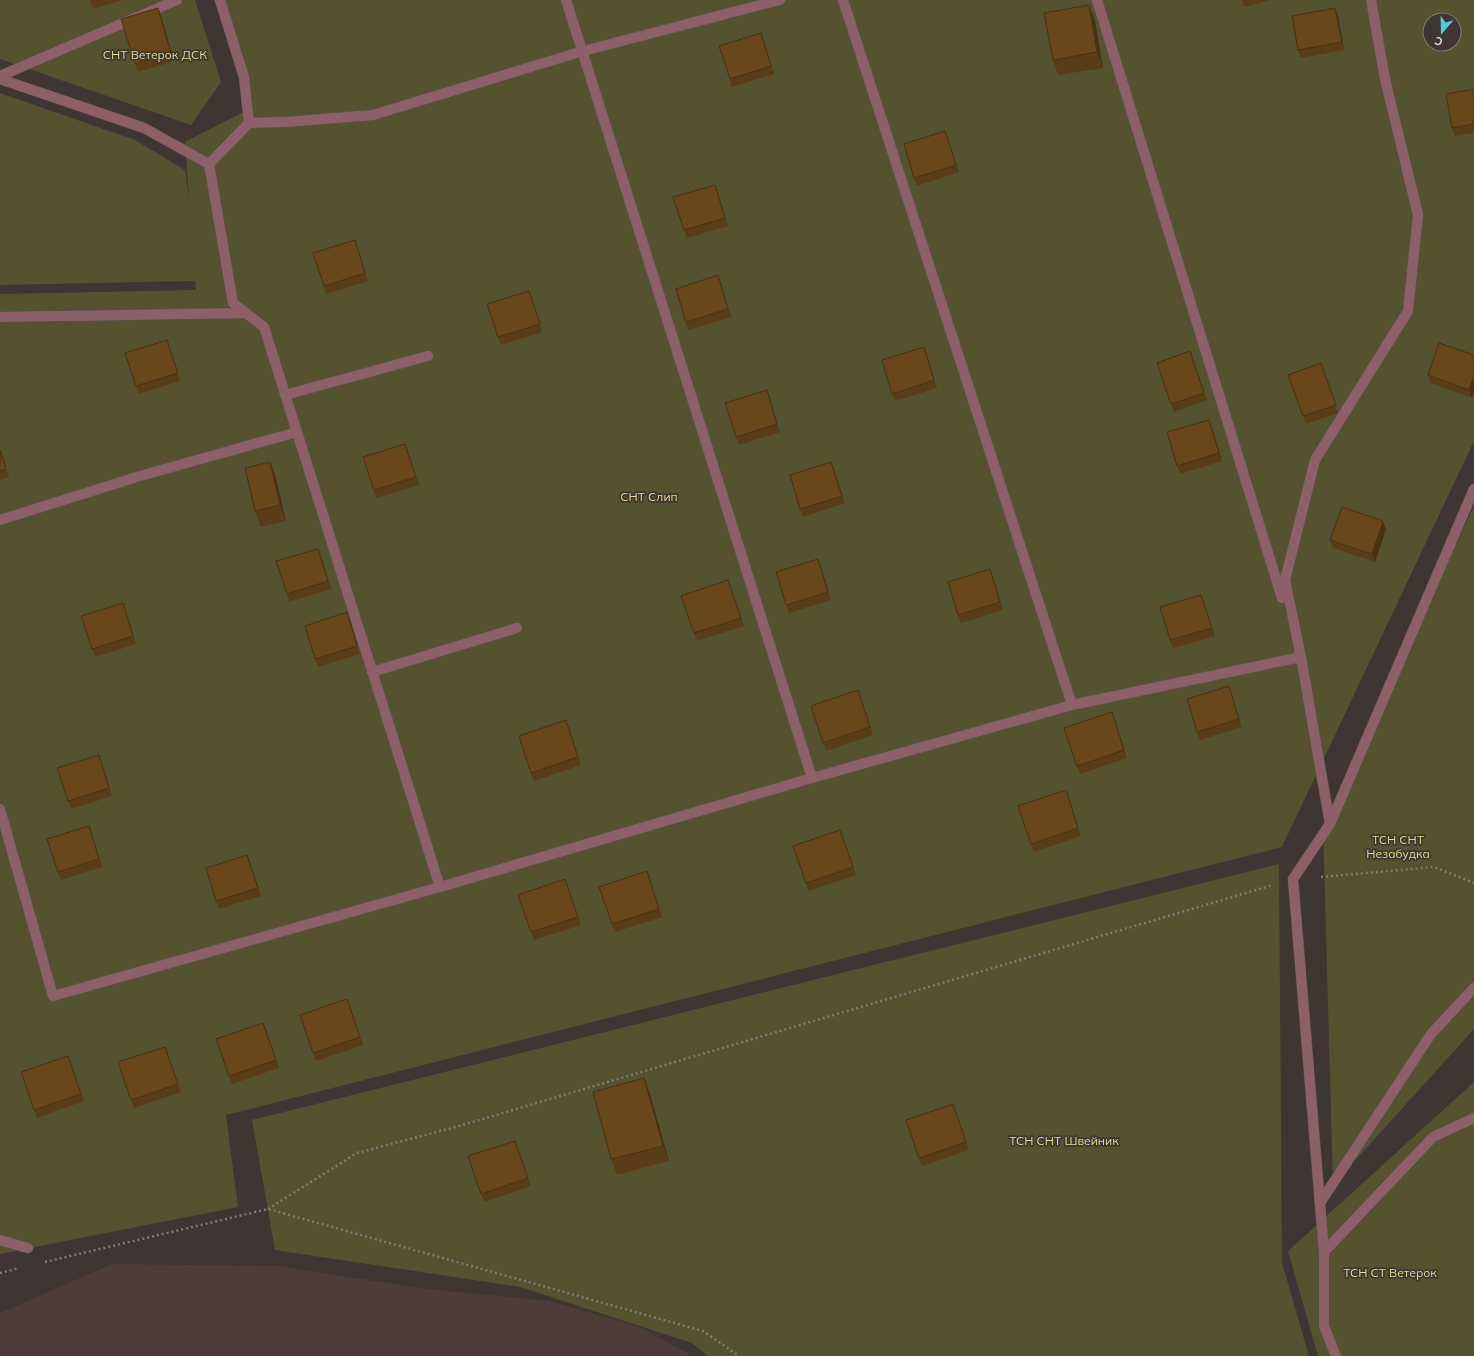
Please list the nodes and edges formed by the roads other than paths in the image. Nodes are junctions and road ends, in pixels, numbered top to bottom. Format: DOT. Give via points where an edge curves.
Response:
graph roads {
  1 [pos="177,0"];
  2 [pos="220,0"];
  3 [pos="566,0"];
  4 [pos="780,0"];
  5 [pos="843,0"];
  6 [pos="1097,0"];
  7 [pos="1372,0"];
  8 [pos="583,51"];
  9 [pos="0,76"];
  10 [pos="0,79"];
  11 [pos="249,123"];
  12 [pos="209,164"];
  13 [pos="246,313"];
  14 [pos="0,317"];
  15 [pos="428,356"];
  16 [pos="285,395"];
  17 [pos="297,432"];
  18 [pos="1474,489"];
  19 [pos="0,520"];
  20 [pos="517,628"];
  21 [pos="1301,657"];
  22 [pos="372,672"];
  23 [pos="1072,705"];
  24 [pos="812,778"];
  25 [pos="0,809"];
  26 [pos="1330,824"];
  27 [pos="440,886"];
  28 [pos="1474,988"];
  29 [pos="1474,1118"];
  30 [pos="1320,1203"];
  31 [pos="0,1240"];
  32 [pos="28,1248"];
  33 [pos="1324,1252"];
  34 [pos="1336,1356"];
  1 -- 9 [label="street"];
  2 -- 11 [label="street" via="244,77"];
  3 -- 8 [label="street"];
  4 -- 8 [label="street"];
  5 -- 23 [label="street"];
  6 -- 21 [label="street"];
  7 -- 21 [label="street" via="1385,79 1418,215 1408,311 1315,460 1285,580"];
  8 -- 11 [label="street" via="373,115"];
  8 -- 24 [label="street"];
  10 -- 12 [label="street" via="144,128"];
  11 -- 12 [label="street"];
  12 -- 13 [label="street" via="233,303"];
  13 -- 14 [label="street"];
  13 -- 16 [label="street" via="264,327"];
  15 -- 16 [label="street"];
  16 -- 17 [label="street"];
  17 -- 19 [label="street" via="140,476"];
  17 -- 22 [label="street"];
  18 -- 26 [label="street"];
  20 -- 22 [label="street"];
  21 -- 23 [label="street"];
  21 -- 26 [label="street"];
  22 -- 27 [label="street"];
  23 -- 24 [label="street"];
  24 -- 27 [label="street"];
  25 -- 27 [label="street" via="53,996"];
  26 -- 30 [label="street" via="1293,879"];
  28 -- 30 [label="street" via="1431,1034"];
  29 -- 33 [label="street" via="1433,1137"];
  30 -- 33 [label="street"];
  31 -- 32 [label="street"];
  33 -- 34 [label="street" via="1324,1326"];
}
